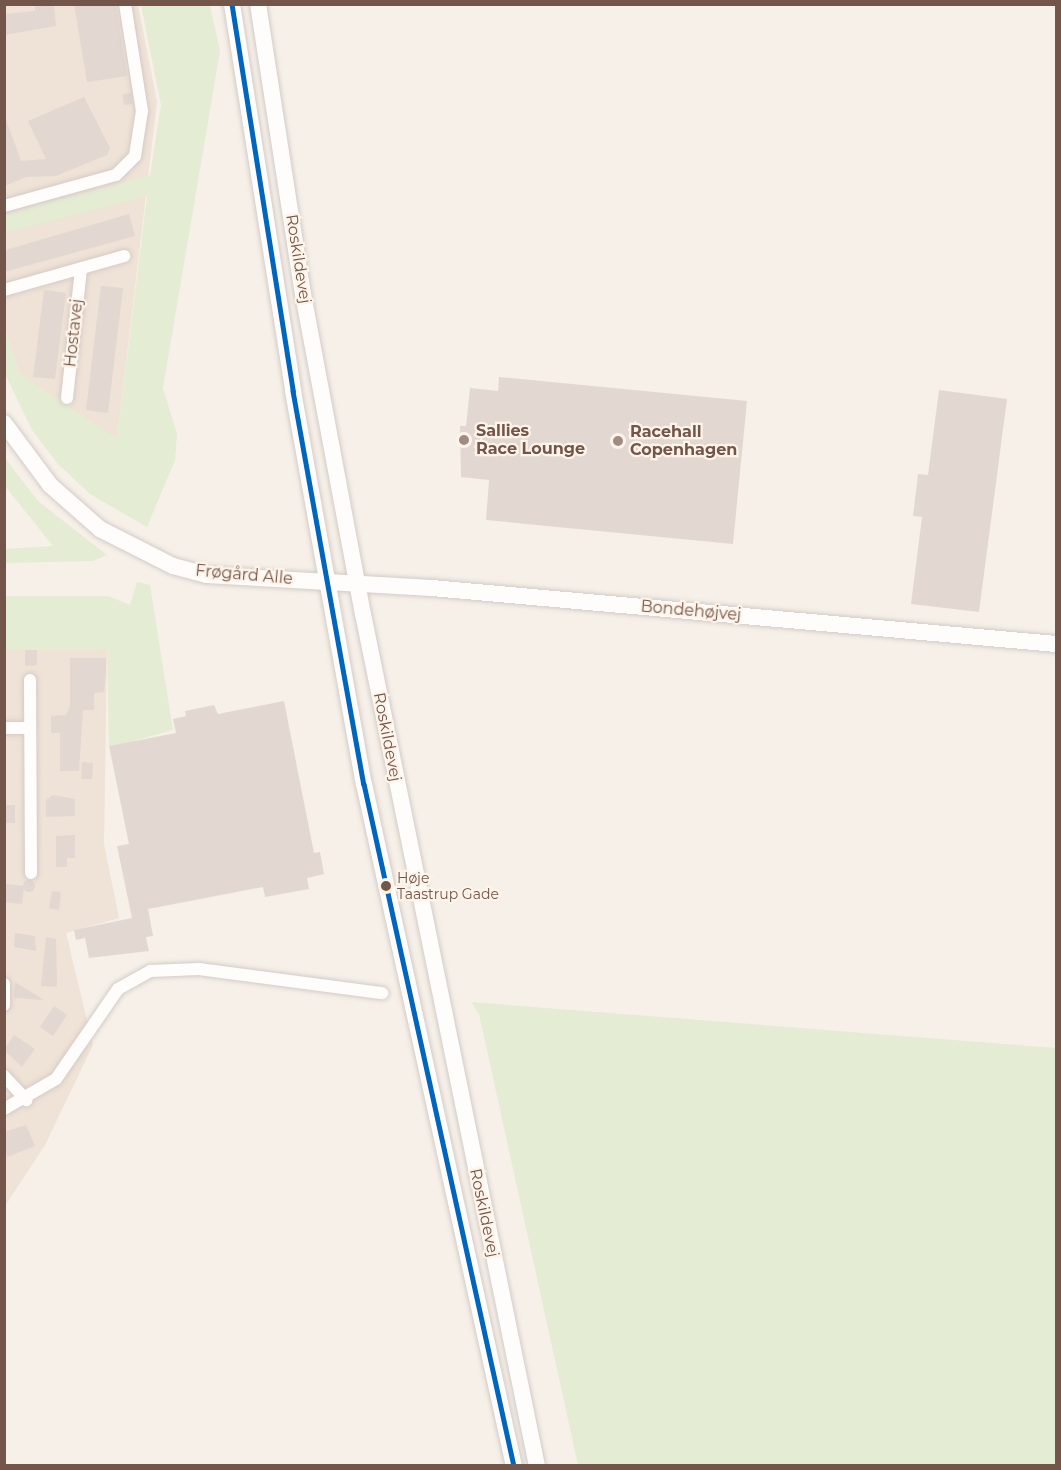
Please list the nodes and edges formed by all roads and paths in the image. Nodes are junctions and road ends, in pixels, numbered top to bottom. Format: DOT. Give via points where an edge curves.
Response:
graph roads {
  1 [pos="125,4"];
  2 [pos="232,4"];
  3 [pos="258,4"];
  4 [pos="4,206"];
  5 [pos="124,256"];
  6 [pos="81,268"];
  7 [pos="4,290"];
  8 [pos="67,398"];
  9 [pos="4,423"];
  10 [pos="326,582"];
  11 [pos="358,584"];
  12 [pos="1056,644"];
  13 [pos="30,680"];
  14 [pos="4,728"];
  15 [pos="30,728"];
  16 [pos="30,873"];
  17 [pos="4,984"];
  18 [pos="382,993"];
  19 [pos="4,1005"];
  20 [pos="4,1076"];
  21 [pos="26,1100"];
  22 [pos="4,1109"];
  23 [pos="514,1466"];
  24 [pos="537,1466"];
  1 -- 4 [label="street" via="142,111 135,156 116,175"];
  2 -- 10 [label="main road, Roskildevej"];
  3 -- 11 [label="main road, Roskildevej" via="303,294"];
  5 -- 6 [label="street, Hostavej"];
  6 -- 7 [label="street, Hostavej"];
  6 -- 8 [label="street, Hostavej"];
  9 -- 10 [label="main road, Frøgård Alle" via="50,485 100,529 134,548 207,575"];
  10 -- 11 [label="main road, Bondehøjvej"];
  10 -- 23 [label="main road, Roskildevej" via="424,1072"];
  11 -- 12 [label="main road, Bondehøjvej"];
  11 -- 24 [label="main road, Roskildevej"];
  13 -- 15 [label="street"];
  14 -- 15 [label="street"];
  15 -- 16 [label="street"];
  17 -- 19 [label="street"];
  18 -- 21 [label="street" via="199,969 150,971 118,989 56,1079"];
  20 -- 21 [label="street"];
  21 -- 22 [label="street"];
}
